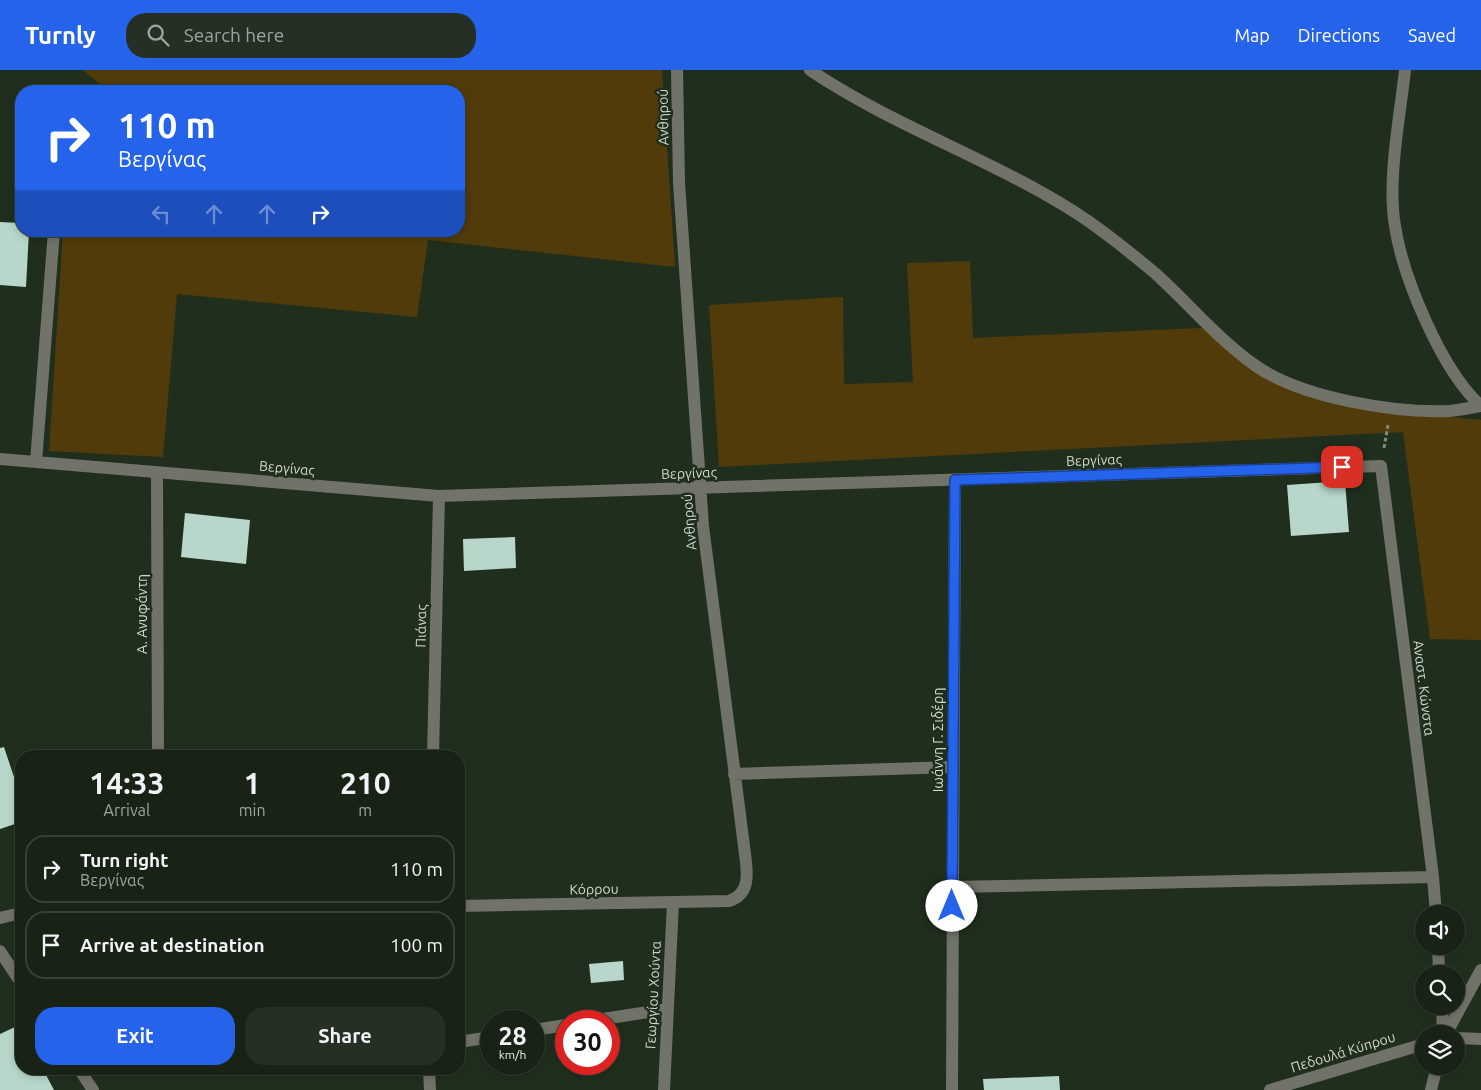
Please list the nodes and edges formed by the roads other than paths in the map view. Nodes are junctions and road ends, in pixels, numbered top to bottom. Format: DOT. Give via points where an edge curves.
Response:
graph roads {
  1 [pos="677,70"];
  2 [pos="810,70"];
  3 [pos="1405,70"];
  4 [pos="54,237"];
  5 [pos="1480,406"];
  6 [pos="0,459"];
  7 [pos="36,462"];
  8 [pos="1381,466"];
  9 [pos="157,472"];
  10 [pos="955,480"];
  11 [pos="701,488"];
  12 [pos="439,496"];
  13 [pos="158,750"];
  14 [pos="433,750"];
  15 [pos="953,767"];
  16 [pos="734,774"];
  17 [pos="1433,877"];
  18 [pos="952,888"];
  19 [pos="673,902"];
  20 [pos="729,902"];
  21 [pos="1435,905"];
  22 [pos="465,906"];
  23 [pos="15,914"];
  24 [pos="0,918"];
  25 [pos="0,951"];
  26 [pos="1481,970"];
  27 [pos="15,974"];
  28 [pos="668,1009"];
  29 [pos="620,1016"];
  30 [pos="1450,1025"];
  31 [pos="480,1039"];
  32 [pos="1465,1039"];
  33 [pos="1481,1040"];
  34 [pos="465,1041"];
  35 [pos="1415,1047"];
  36 [pos="82,1075"];
  37 [pos="429,1075"];
  38 [pos="1435,1075"];
  39 [pos="93,1090"];
  40 [pos="430,1090"];
  41 [pos="664,1090"];
  42 [pos="952,1090"];
  43 [pos="1270,1090"];
  44 [pos="1431,1090"];
  1 -- 11 [label="street, Ανθηρού" via="678,182"];
  2 -- 5 [label="street" via="892,116 1011,175 1074,212 1155,273 1256,366 1295,386 1341,399 1390,407 1450,411"];
  3 -- 5 [label="street" via="1394,177 1395,225 1406,267 1430,329 1459,380"];
  4 -- 7 [label="street"];
  6 -- 7 [label="street, Βεργίνας"];
  7 -- 9 [label="street, Βεργίνας"];
  8 -- 10 [label="street, Βεργίνας"];
  8 -- 17 [label="street, Αναστ. Κώνστα"];
  9 -- 12 [label="street, Βεργίνας"];
  9 -- 13 [label="street, Α. Ανυφάντη"];
  10 -- 11 [label="street, Βεργίνας"];
  10 -- 15 [label="street, Ιωάννη Γ. Σιδέρη"];
  11 -- 12 [label="street, Βεργίνας"];
  11 -- 16 [label="street, Ανθηρού"];
  12 -- 14 [label="street, Πιάνας"];
  15 -- 16 [label="street"];
  15 -- 18 [label="street, Ιωάννη Γ. Σιδέρη"];
  16 -- 20 [label="street, Ανθηρού" via="747,878 745,890 738,899"];
  17 -- 18 [label="street"];
  17 -- 21 [label="street, Αναστ. Κώνστα"];
  18 -- 42 [label="street, Ιωάννη Γ. Σιδέρη"];
  19 -- 20 [label="street, Κόρρου"];
  19 -- 22 [label="street, Κόρρου"];
  19 -- 28 [label="street, Γεωργίου Χούντα"];
  23 -- 24 [label="street"];
  25 -- 27 [label="street"];
  26 -- 30 [label="street"];
  28 -- 29 [label="street"];
  28 -- 41 [label="street, Γεωργίου Χούντα"];
  31 -- 34 [label="street"];
  32 -- 33 [label="street"];
  35 -- 43 [label="street, Πεδουλά Κύπρου"];
  36 -- 39 [label="street"];
  37 -- 40 [label="street"];
  38 -- 44 [label="street"];
}
